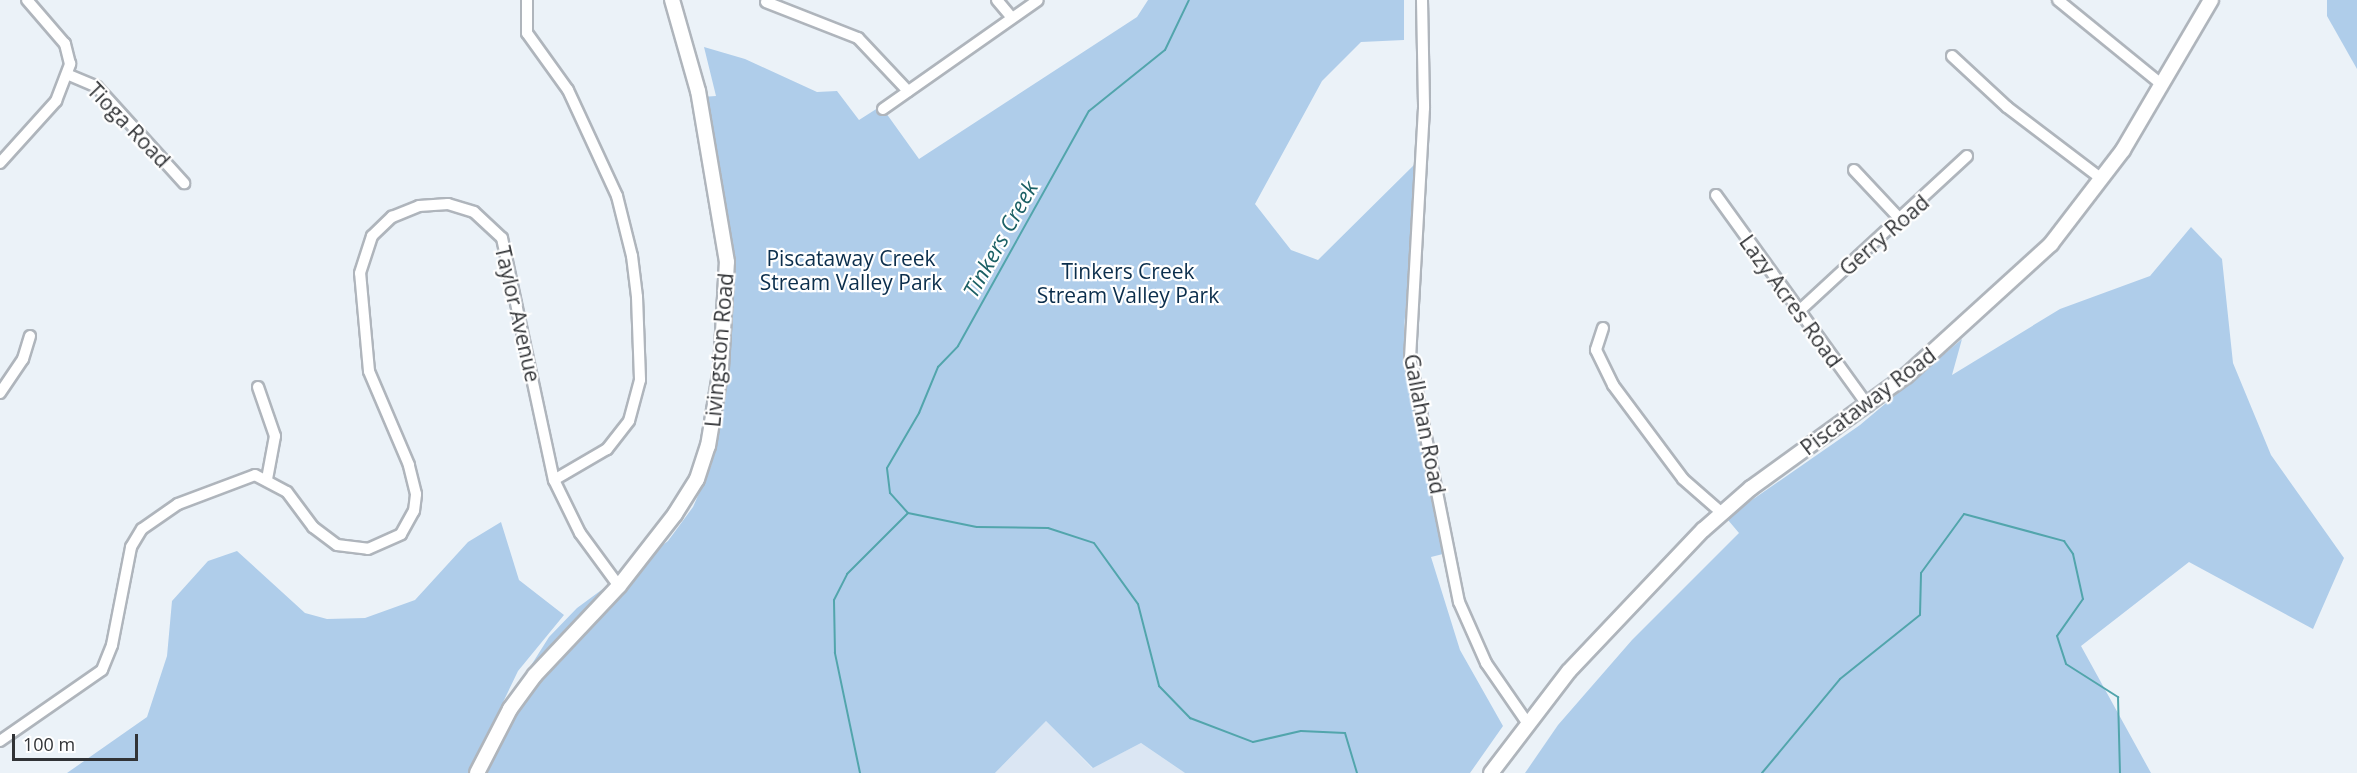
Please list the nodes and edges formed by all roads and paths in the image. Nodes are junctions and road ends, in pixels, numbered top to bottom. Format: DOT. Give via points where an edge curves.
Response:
graph roads {
  1 [pos="27,0"];
  2 [pos="527,0"];
  3 [pos="672,0"];
  4 [pos="997,0"];
  5 [pos="1038,0"];
  6 [pos="1422,0"];
  7 [pos="2058,0"];
  8 [pos="2211,0"];
  9 [pos="766,2"];
  10 [pos="1012,18"];
  11 [pos="1952,56"];
  12 [pos="69,75"];
  13 [pos="2161,84"];
  14 [pos="908,92"];
  15 [pos="883,109"];
  16 [pos="1967,156"];
  17 [pos="0,163"];
  18 [pos="1854,170"];
  19 [pos="2102,179"];
  20 [pos="184,183"];
  21 [pos="1716,195"];
  22 [pos="1900,219"];
  23 [pos="1798,312"];
  24 [pos="1603,328"];
  25 [pos="30,336"];
  26 [pos="258,387"];
  27 [pos="0,393"];
  28 [pos="1868,406"];
  29 [pos="267,479"];
  30 [pos="554,480"];
  31 [pos="1722,513"];
  32 [pos="619,586"];
  33 [pos="1526,722"];
  34 [pos="0,741"];
  35 [pos="477,773"];
  36 [pos="1491,773"];
  1 -- 12 [label="street" via="68,50"];
  2 -- 30 [label="street" via="527,33 568,90 617,196 631,249 637,297 640,380 629,421 607,449"];
  3 -- 32 [label="main road, Livingston Road" via="698,91 721,215 727,262 721,368 714,423 697,479"];
  4 -- 10 [label="street"];
  5 -- 10 [label="street"];
  6 -- 33 [label="street, Gallahan Road" via="1424,108 1410,357 1460,602 1486,663"];
  7 -- 13 [label="street"];
  8 -- 13 [label="main road, Piscataway Road"];
  9 -- 14 [label="street" via="858,38"];
  10 -- 14 [label="street"];
  11 -- 19 [label="street" via="2007,107"];
  12 -- 17 [label="street" via="56,101"];
  12 -- 20 [label="street, Tioga Road" via="97,87"];
  13 -- 19 [label="main road, Piscataway Road"];
  14 -- 15 [label="street"];
  16 -- 22 [label="street, Gerry Road"];
  18 -- 22 [label="street"];
  19 -- 28 [label="main road, Piscataway Road" via="2068,225 2008,287"];
  21 -- 23 [label="street, Lazy Acres Road"];
  22 -- 23 [label="street, Gerry Road"];
  23 -- 28 [label="street, Lazy Acres Road"];
  24 -- 31 [label="street" via="1596,350 1613,385 1683,479"];
  25 -- 27 [label="street" via="23,359"];
  26 -- 29 [label="street" via="275,436"];
  28 -- 31 [label="main road, Piscataway Road"];
  29 -- 30 [label="street, Taylor Avenue" via="287,492 313,527 338,545 375,547 391,541 405,527 416,494 409,465 372,384 360,273 368,243 382,225 402,212 435,204 456,206 485,219 508,250"];
  29 -- 34 [label="street" via="250,475 228,482 178,504 142,529 123,570 112,645 102,670"];
  30 -- 32 [label="street, Taylor Avenue" via="580,532"];
  31 -- 33 [label="main road, Piscataway Road" via="1611,623"];
  32 -- 35 [label="main road, Livingston Road" via="529,684"];
  33 -- 36 [label="main road, Piscataway Road"];
}
